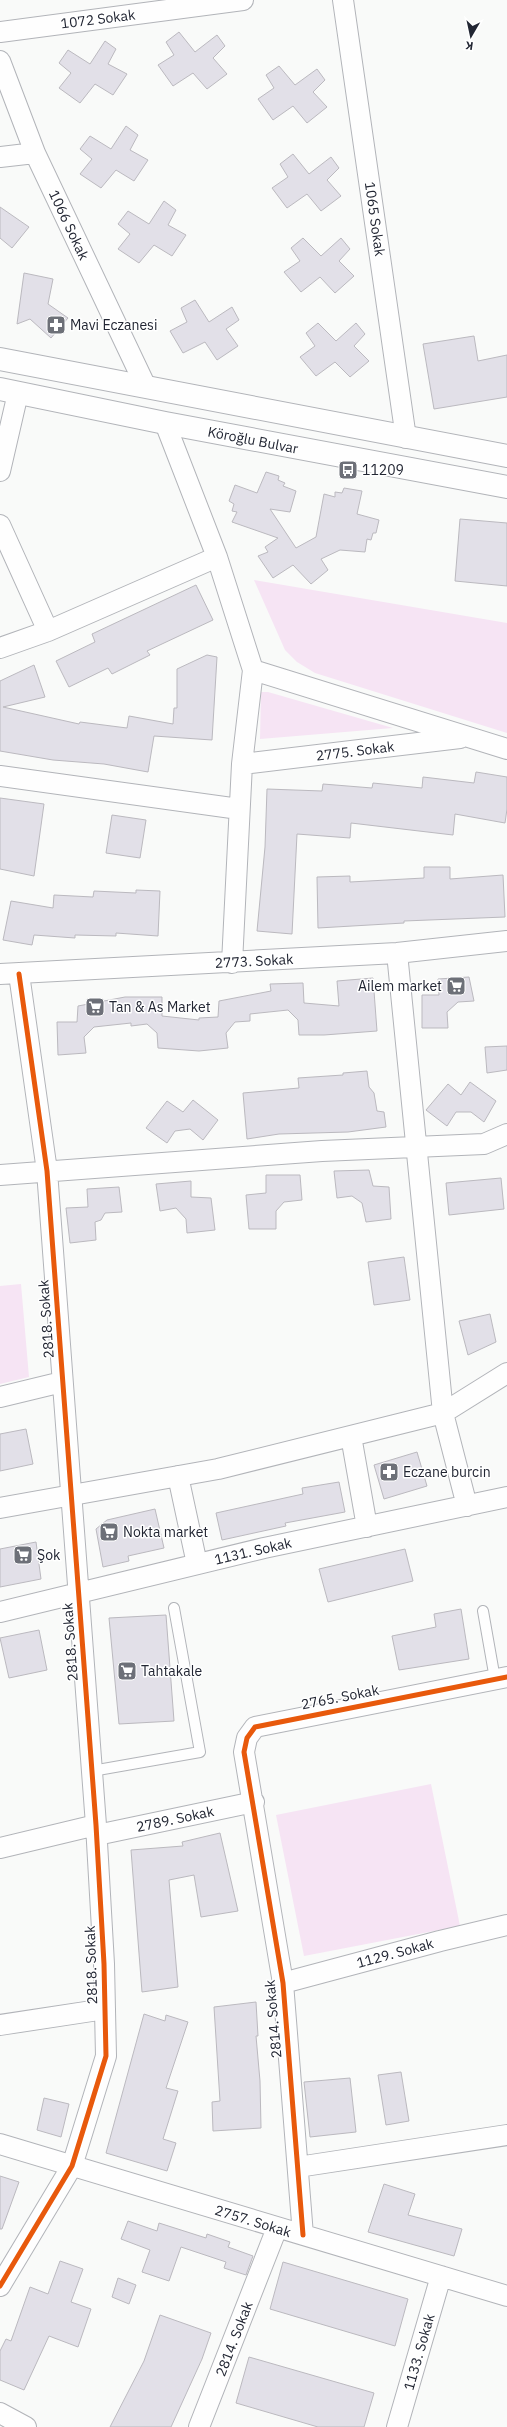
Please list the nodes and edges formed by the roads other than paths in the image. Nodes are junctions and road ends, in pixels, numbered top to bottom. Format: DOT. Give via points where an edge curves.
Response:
graph roads {
  1 [pos="243,0"];
  2 [pos="344,0"];
  3 [pos="0,32"];
  4 [pos="0,61"];
  5 [pos="35,153"];
  6 [pos="0,157"];
  7 [pos="0,359"];
  8 [pos="146,387"];
  9 [pos="9,391"];
  10 [pos="165,423"];
  11 [pos="406,438"];
  12 [pos="507,456"];
  13 [pos="0,471"];
  14 [pos="507,487"];
  15 [pos="0,525"];
  16 [pos="217,557"];
  17 [pos="48,631"];
  18 [pos="0,648"];
  19 [pos="253,670"];
  20 [pos="467,737"];
  21 [pos="507,749"];
  22 [pos="242,764"];
  23 [pos="0,776"];
  24 [pos="240,809"];
  25 [pos="507,941"];
  26 [pos="397,953"];
  27 [pos="232,963"];
  28 [pos="9,974"];
  29 [pos="507,1134"];
  30 [pos="416,1146"];
  31 [pos="48,1171"];
  32 [pos="0,1175"];
  33 [pos="507,1373"];
  34 [pos="62,1382"];
  35 [pos="0,1397"];
  36 [pos="444,1413"];
  37 [pos="351,1436"];
  38 [pos="178,1476"];
  39 [pos="70,1495"];
  40 [pos="507,1497"];
  41 [pos="467,1506"];
  42 [pos="0,1508"];
  43 [pos="367,1526"];
  44 [pos="197,1564"];
  45 [pos="78,1593"];
  46 [pos="174,1608"];
  47 [pos="483,1611"];
  48 [pos="0,1612"];
  49 [pos="501,1678"];
  50 [pos="92,1771"];
  51 [pos="254,1802"];
  52 [pos="96,1830"];
  53 [pos="0,1848"];
  54 [pos="507,1925"];
  55 [pos="283,1983"];
  56 [pos="105,2010"];
  57 [pos="0,2025"];
  58 [pos="507,2135"];
  59 [pos="0,2144"];
  60 [pos="72,2166"];
  61 [pos="298,2167"];
  62 [pos="277,2228"];
  63 [pos="303,2235"];
  64 [pos="441,2276"];
  65 [pos="0,2286"];
  66 [pos="507,2296"];
  67 [pos="0,2413"];
  68 [pos="202,2426"];
  69 [pos="26,2427"];
  70 [pos="397,2427"];
  1 -- 3 [label="street, 1072 Sokak"];
  2 -- 11 [label="street, 1065 Sokak"];
  4 -- 5 [label="street, 1066 Sokak"];
  5 -- 6 [label="street"];
  5 -- 8 [label="street, 1066 Sokak"];
  7 -- 8 [label="main road"];
  8 -- 11 [label="main road"];
  9 -- 10 [label="main road, Köroğlu Bulvar"];
  9 -- 13 [label="street"];
  10 -- 14 [label="main road, Köroğlu Bulvar"];
  10 -- 16 [label="street"];
  11 -- 12 [label="main road"];
  15 -- 17 [label="street"];
  16 -- 17 [label="street"];
  16 -- 19 [label="street"];
  17 -- 18 [label="street"];
  19 -- 20 [label="street"];
  19 -- 22 [label="street"];
  20 -- 21 [label="street"];
  20 -- 22 [label="street, 2775. Sokak"];
  22 -- 24 [label="street"];
  23 -- 24 [label="street"];
  24 -- 27 [label="street"];
  25 -- 26 [label="street, 2773. Sokak"];
  26 -- 27 [label="street, 2773. Sokak"];
  26 -- 30 [label="street"];
  27 -- 28 [label="street, 2773. Sokak"];
  28 -- 31 [label="street, 2818. Sokak"];
  29 -- 30 [label="street" via="484,1144"];
  30 -- 31 [label="street"];
  30 -- 36 [label="street"];
  31 -- 32 [label="street"];
  31 -- 34 [label="street, 2818. Sokak"];
  33 -- 36 [label="street"];
  34 -- 35 [label="street"];
  34 -- 39 [label="street, 2818. Sokak"];
  36 -- 37 [label="street"];
  36 -- 41 [label="street"];
  37 -- 38 [label="street" via="218,1469"];
  37 -- 43 [label="street"];
  38 -- 39 [label="street"];
  38 -- 44 [label="street"];
  39 -- 42 [label="street"];
  39 -- 45 [label="street, 2818. Sokak"];
  40 -- 41 [label="street, 1131. Sokak"];
  41 -- 43 [label="street, 1131. Sokak"];
  43 -- 44 [label="street, 1131. Sokak"];
  44 -- 45 [label="street, 1131. Sokak"];
  45 -- 48 [label="street, 1131. Sokak"];
  45 -- 50 [label="street, 2818. Sokak"];
  46 -- 50 [label="lane" via="200,1752"];
  47 -- 49 [label="lane"];
  49 -- 51 [label="street, 2765. Sokak" via="255,1727 247,1738 244,1752"];
  50 -- 52 [label="street, 2818. Sokak"];
  51 -- 52 [label="street, 2789. Sokak"];
  51 -- 55 [label="street, 2814. Sokak"];
  52 -- 53 [label="street, 2789. Sokak"];
  52 -- 56 [label="street, 2818. Sokak"];
  54 -- 55 [label="street, 1129. Sokak"];
  55 -- 61 [label="street, 2814. Sokak"];
  56 -- 57 [label="street"];
  56 -- 60 [label="street, 2818. Sokak" via="106,2056"];
  58 -- 61 [label="street"];
  59 -- 60 [label="street, 2757. Sokak"];
  60 -- 62 [label="street, 2757. Sokak"];
  60 -- 65 [label="street, 2818. Sokak"];
  61 -- 63 [label="street, 2814. Sokak"];
  62 -- 63 [label="street, 2757. Sokak"];
  62 -- 68 [label="street, 2814. Sokak"];
  63 -- 64 [label="street, 2757. Sokak"];
  64 -- 66 [label="street, 2757. Sokak"];
  64 -- 70 [label="street, 1133. Sokak"];
  67 -- 69 [label="street"];
}
